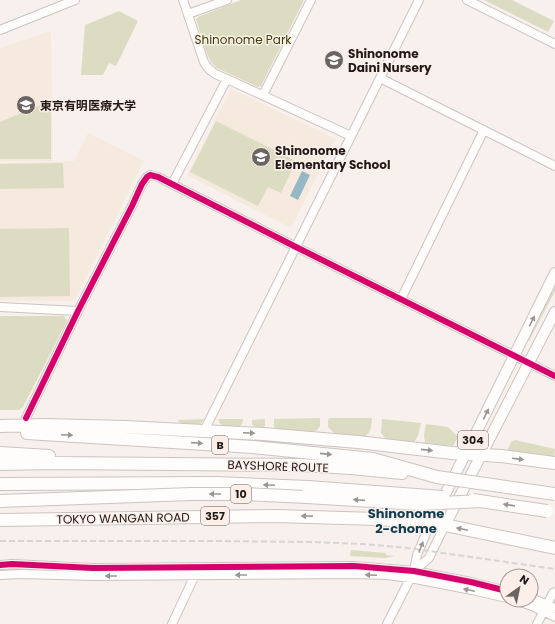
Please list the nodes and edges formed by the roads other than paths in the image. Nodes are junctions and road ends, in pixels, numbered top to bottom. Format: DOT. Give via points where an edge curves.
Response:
graph roads {
  1 [pos="75,0"];
  2 [pos="183,0"];
  3 [pos="226,0"];
  4 [pos="311,0"];
  5 [pos="419,0"];
  6 [pos="467,0"];
  7 [pos="188,14"];
  8 [pos="0,30"];
  9 [pos="555,44"];
  10 [pos="380,78"];
  11 [pos="226,79"];
  12 [pos="263,95"];
  13 [pos="484,130"];
  14 [pos="351,136"];
  15 [pos="555,166"];
  16 [pos="172,184"];
  17 [pos="296,247"];
  18 [pos="555,273"];
  19 [pos="401,299"];
  20 [pos="0,308"];
  21 [pos="78,311"];
  22 [pos="555,312"];
  23 [pos="514,356"];
  24 [pos="529,363"];
  25 [pos="555,376"];
  26 [pos="0,418"];
  27 [pos="26,418"];
  28 [pos="0,426"];
  29 [pos="126,427"];
  30 [pos="0,431"];
  31 [pos="204,431"];
  32 [pos="0,453"];
  33 [pos="466,453"];
  34 [pos="482,454"];
  35 [pos="555,463"];
  36 [pos="0,464"];
  37 [pos="217,464"];
  38 [pos="437,477"];
  39 [pos="216,483"];
  40 [pos="0,484"];
  41 [pos="0,492"];
  42 [pos="555,494"];
  43 [pos="0,501"];
  44 [pos="481,501"];
  45 [pos="552,513"];
  46 [pos="114,518"];
  47 [pos="0,520"];
  48 [pos="430,524"];
  49 [pos="445,526"];
  50 [pos="0,528"];
  51 [pos="555,548"];
  52 [pos="0,565"];
  53 [pos="0,575"];
  54 [pos="195,575"];
  55 [pos="412,575"];
  56 [pos="499,590"];
  57 [pos="555,592"];
  58 [pos="499,596"];
  59 [pos="539,604"];
  60 [pos="539,606"];
  61 [pos="545,608"];
  62 [pos="555,608"];
  63 [pos="555,617"];
  64 [pos="172,624"];
  65 [pos="387,624"];
  66 [pos="537,624"];
  1 -- 8 [label="street"];
  2 -- 7 [label="street"];
  3 -- 7 [label="street"];
  4 -- 12 [label="street"];
  5 -- 10 [label="street"];
  6 -- 9 [label="street"];
  7 -- 11 [label="street" via="206,65 211,71"];
  10 -- 13 [label="street"];
  10 -- 14 [label="street"];
  11 -- 12 [label="street"];
  11 -- 16 [label="street"];
  12 -- 14 [label="street"];
  13 -- 15 [label="street"];
  13 -- 19 [label="street"];
  14 -- 17 [label="street"];
  16 -- 17 [label="street"];
  16 -- 21 [label="street" via="154,176 147,177"];
  17 -- 19 [label="street"];
  17 -- 31 [label="street"];
  23 -- 18 [label="main road, 304, one-way"];
  19 -- 23 [label="street"];
  20 -- 21 [label="street"];
  21 -- 27 [label="street"];
  22 -- 24 [label="main road, 304"];
  23 -- 24 [label="street"];
  33 -- 23 [label="main road, 304, one-way"];
  24 -- 25 [label="street"];
  24 -- 34 [label="main road, 304"];
  26 -- 27 [label="highway"];
  27 -- 29 [label="highway"];
  28 -- 29 [label="highway"];
  29 -- 31 [label="highway"];
  30 -- 38 [label="highway, B, one-way" via="318,453 373,459"];
  31 -- 33 [label="highway, one-way" via="351,441"];
  32 -- 37 [label="highway" via="65,458 193,460"];
  33 -- 34 [label="highway"];
  33 -- 48 [label="main road, 304"];
  34 -- 35 [label="highway, one-way"];
  34 -- 49 [label="main road, 304"];
  36 -- 37 [label="highway, BAYSHORE ROUTE / B"];
  37 -- 38 [label="highway, BAYSHORE ROUTE / B" via="352,468"];
  38 -- 42 [label="highway, BAYSHORE ROUTE / B, bridge"];
  39 -- 40 [label="highway, BAYSHORE ROUTE"];
  39 -- 41 [label="highway"];
  44 -- 39 [label="highway, BAYSHORE ROUTE, one-way, bridge" via="308,487"];
  44 -- 43 [label="highway, 10, one-way, bridge" via="420,504 229,494"];
  45 -- 44 [label="highway, BAYSHORE ROUTE, one-way, bridge"];
  46 -- 47 [label="highway, TOKYO WANGAN ROAD / 357"];
  48 -- 46 [label="highway, TOKYO WANGAN ROAD / 357, one-way" via="303,516"];
  46 -- 50 [label="highway, 357" via="84,525"];
  48 -- 49 [label="highway, TOKYO WANGAN ROAD / 357"];
  55 -- 48 [label="street, one-way"];
  51 -- 49 [label="highway, TOKYO WANGAN ROAD / 357, one-way"];
  49 -- 55 [label="street" via="429,558"];
  52 -- 55 [label="street" via="93,568 354,566"];
  54 -- 53 [label="street, one-way"];
  55 -- 54 [label="street, one-way"];
  54 -- 64 [label="street"];
  55 -- 56 [label="street"];
  58 -- 55 [label="street, one-way"];
  55 -- 65 [label="street"];
  57 -- 61 [label="street"];
  59 -- 61 [label="street"];
  60 -- 61 [label="street"];
  61 -- 62 [label="street"];
  61 -- 63 [label="street"];
  61 -- 66 [label="street"];
}
